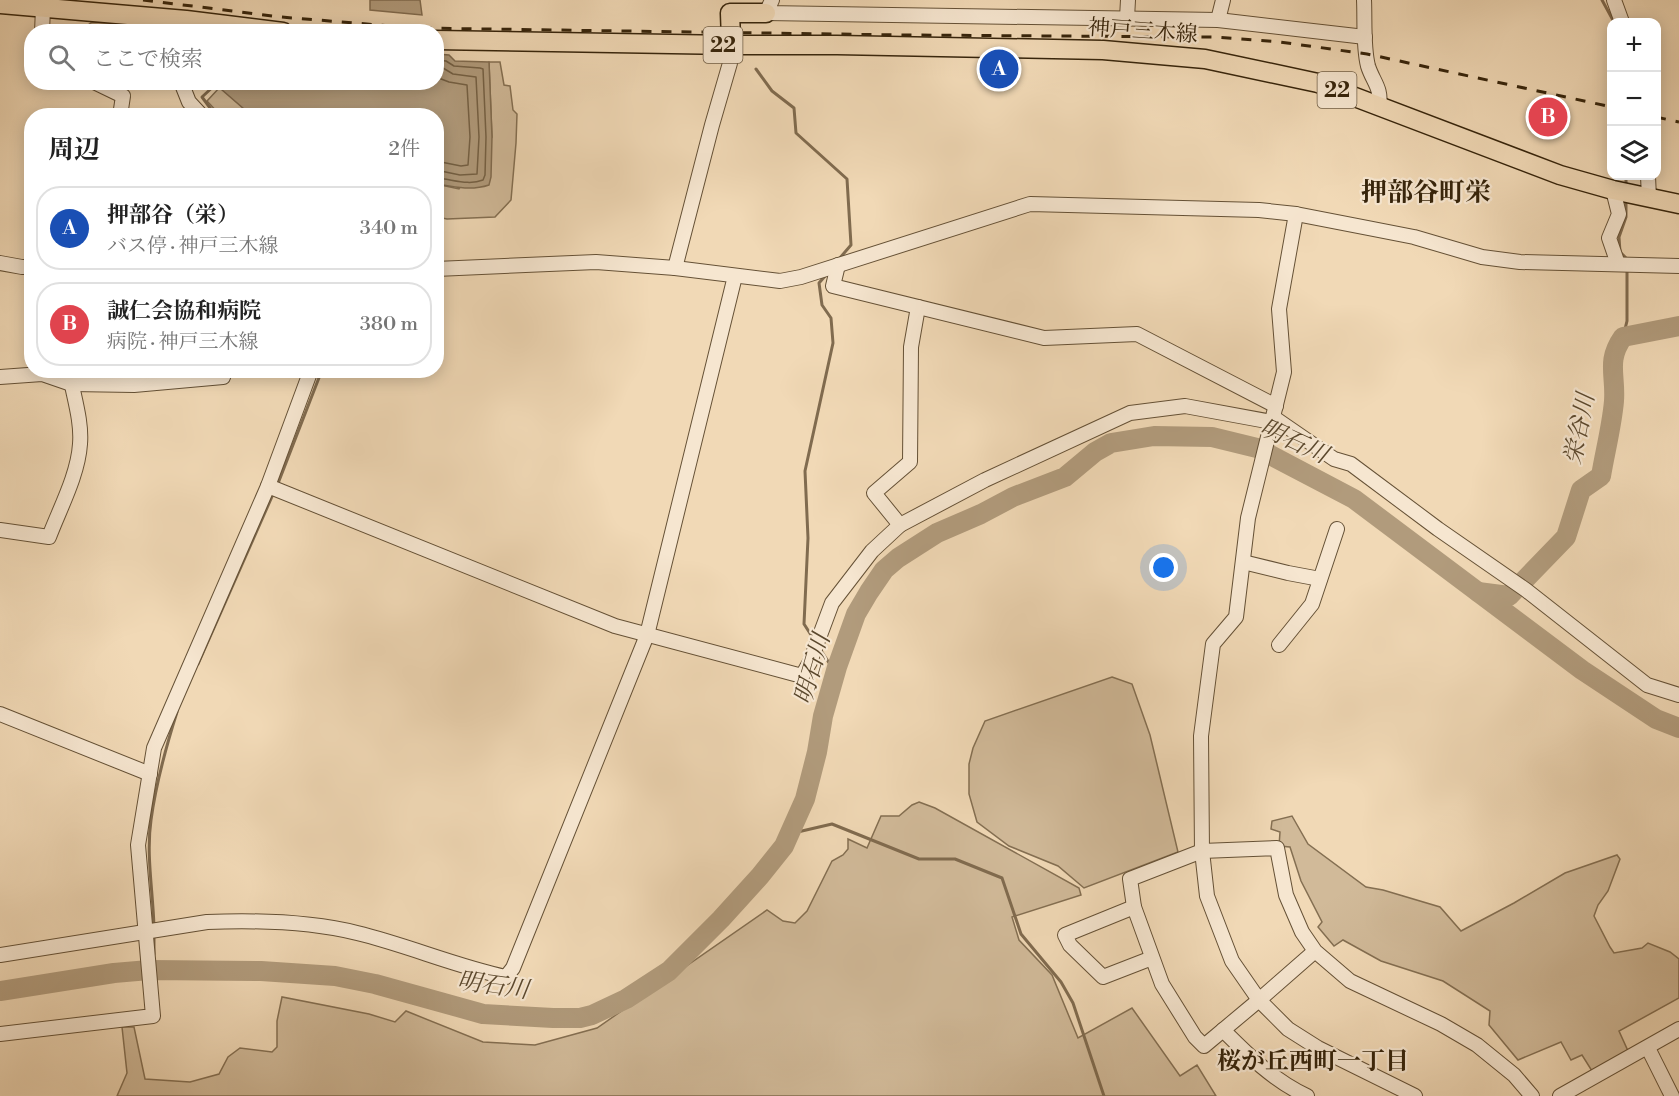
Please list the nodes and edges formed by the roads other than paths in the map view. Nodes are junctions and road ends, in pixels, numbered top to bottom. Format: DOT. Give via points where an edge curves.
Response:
graph roads {
  1 [pos="1128,0"];
  2 [pos="1223,0"];
  3 [pos="1364,0"];
  4 [pos="1614,0"];
  5 [pos="0,4"];
  6 [pos="730,7"];
  7 [pos="769,7"];
  8 [pos="43,8"];
  9 [pos="1127,18"];
  10 [pos="1621,18"];
  11 [pos="1218,20"];
  12 [pos="42,24"];
  13 [pos="168,24"];
  14 [pos="1365,37"];
  15 [pos="444,40"];
  16 [pos="731,42"];
  17 [pos="111,90"];
  18 [pos="184,90"];
  19 [pos="1379,106"];
  20 [pos="121,108"];
  21 [pos="195,108"];
  22 [pos="1643,180"];
  23 [pos="1628,193"];
  24 [pos="1679,204"];
  25 [pos="1296,214"];
  26 [pos="0,263"];
  27 [pos="838,265"];
  28 [pos="1626,265"];
  29 [pos="1679,266"];
  30 [pos="24,267"];
  31 [pos="675,268"];
  32 [pos="444,269"];
  33 [pos="735,276"];
  34 [pos="918,307"];
  35 [pos="24,376"];
  36 [pos="0,377"];
  37 [pos="70,378"];
  38 [pos="77,378"];
  39 [pos="213,378"];
  40 [pos="308,378"];
  41 [pos="1274,415"];
  42 [pos="267,486"];
  43 [pos="900,525"];
  44 [pos="1337,529"];
  45 [pos="0,530"];
  46 [pos="1243,562"];
  47 [pos="1320,579"];
  48 [pos="647,635"];
  49 [pos="1279,645"];
  50 [pos="1679,695"];
  51 [pos="0,714"];
  52 [pos="150,774"];
  53 [pos="1202,851"];
  54 [pos="1134,907"];
  55 [pos="145,931"];
  56 [pos="1315,951"];
  57 [pos="0,955"];
  58 [pos="1152,958"];
  59 [pos="1259,1000"];
  60 [pos="1679,1029"];
  61 [pos="1223,1030"];
  62 [pos="0,1034"];
  63 [pos="1648,1048"];
  64 [pos="1307,1096"];
  65 [pos="1415,1096"];
  66 [pos="1532,1096"];
  67 [pos="1560,1096"];
  68 [pos="1672,1096"];
  1 -- 9 [label="street"];
  2 -- 11 [label="street"];
  3 -- 14 [label="street"];
  4 -- 10 [label="street"];
  5 -- 8 [label="main road"];
  6 -- 7 [label="main road"];
  6 -- 16 [label="main road"];
  7 -- 9 [label="street"];
  8 -- 12 [label="street"];
  8 -- 13 [label="main road"];
  9 -- 11 [label="street"];
  11 -- 14 [label="street"];
  14 -- 19 [label="street" via="1368,66 1381,95"];
  15 -- 16 [label="main road, 神戸三木線 / 22"];
  16 -- 19 [label="main road, 神戸三木線 / 22" via="1103,50 1205,59 1318,83"];
  16 -- 31 [label="street" via="730,63"];
  17 -- 20 [label="street" via="123,96"];
  18 -- 21 [label="street"];
  19 -- 23 [label="main road, 神戸三木線 / 22" via="1560,175"];
  22 -- 23 [label="street"];
  23 -- 24 [label="main road, 神戸三木線 / 22"];
  23 -- 28 [label="street" via="1609,238"];
  25 -- 27 [label="street" via="1030,204"];
  25 -- 28 [label="street" via="1414,237 1482,257"];
  25 -- 41 [label="street" via="1279,309 1284,372"];
  26 -- 30 [label="street"];
  27 -- 33 [label="street" via="780,281"];
  27 -- 34 [label="street" via="833,286"];
  28 -- 29 [label="street"];
  31 -- 32 [label="street" via="596,262"];
  31 -- 33 [label="street"];
  33 -- 48 [label="street"];
  34 -- 41 [label="street" via="1044,338 1137,334"];
  34 -- 43 [label="street" via="911,347 910,462 874,494"];
  35 -- 36 [label="street"];
  37 -- 45 [label="street" via="81,442 78,464 49,537"];
  38 -- 39 [label="street" via="134,386"];
  40 -- 42 [label="street"];
  41 -- 43 [label="street" via="1185,406 1130,412"];
  41 -- 46 [label="street" via="1248,518"];
  41 -- 50 [label="street" via="1334,459 1351,464 1526,590 1647,685"];
  42 -- 48 [label="street" via="615,626"];
  42 -- 52 [label="street" via="154,748"];
  43 -- 48 [label="street" via="872,551 832,603 802,676"];
  44 -- 47 [label="street"];
  46 -- 47 [label="street"];
  46 -- 53 [label="street" via="1236,617 1213,644 1201,736"];
  47 -- 49 [label="street" via="1312,604"];
  48 -- 55 [label="street" via="513,968 506,977 357,933 306,924 207,922"];
  51 -- 52 [label="street"];
  52 -- 55 [label="street" via="138,845"];
  53 -- 54 [label="street" via="1130,879"];
  53 -- 56 [label="street" via="1277,848 1286,895"];
  53 -- 59 [label="street" via="1207,896 1232,961"];
  54 -- 58 [label="street"];
  54 -- 58 [label="street" via="1065,934 1070,945 1103,977"];
  55 -- 57 [label="street"];
  55 -- 62 [label="street" via="153,1016"];
  56 -- 59 [label="street"];
  56 -- 66 [label="street" via="1350,981 1477,1045 1514,1075"];
  58 -- 61 [label="street" via="1162,984 1195,1037 1204,1046"];
  59 -- 61 [label="street"];
  59 -- 65 [label="street" via="1288,1029 1318,1048"];
  60 -- 63 [label="street"];
  61 -- 64 [label="street" via="1254,1061"];
  63 -- 67 [label="street"];
  63 -- 68 [label="street"];
}
